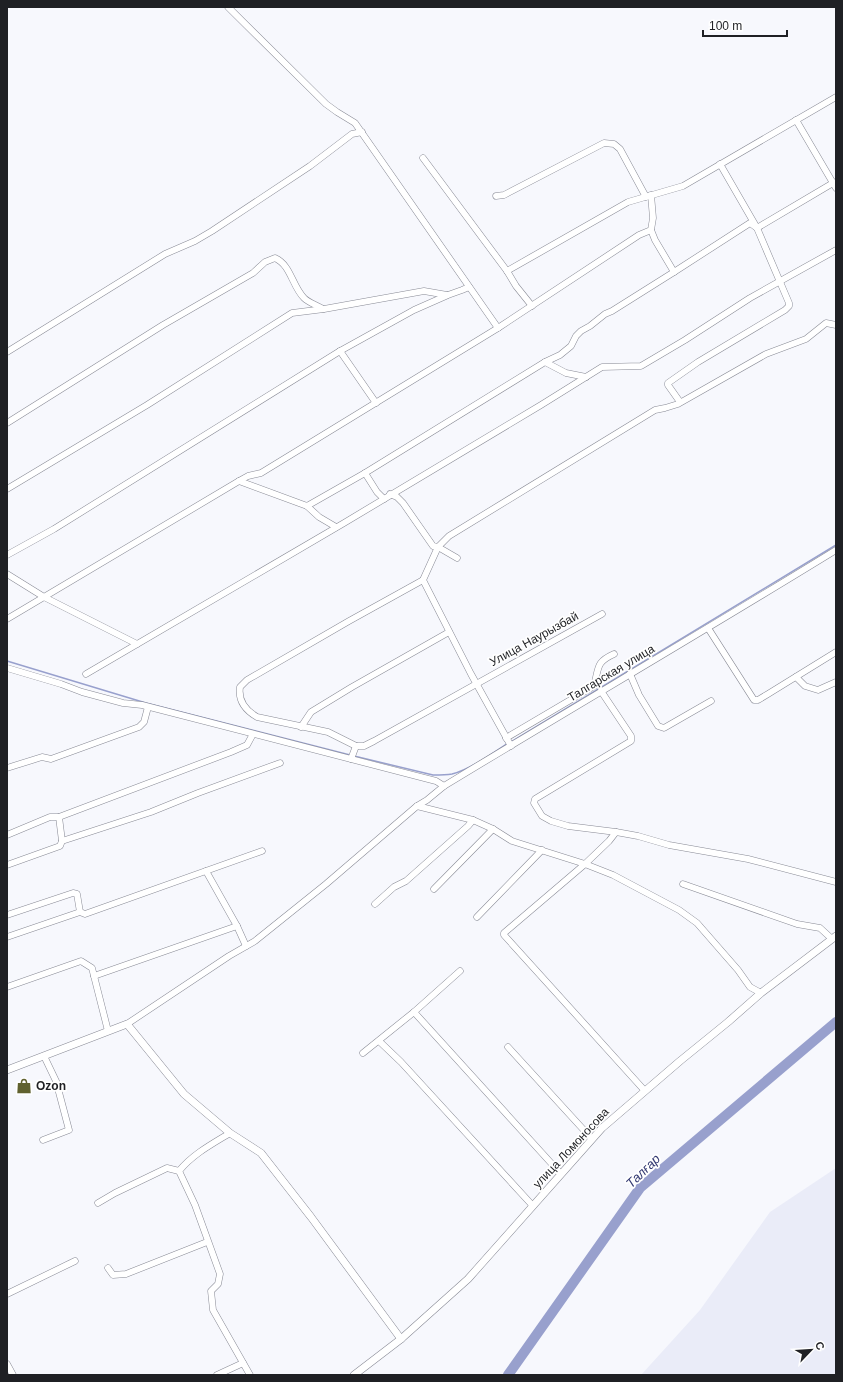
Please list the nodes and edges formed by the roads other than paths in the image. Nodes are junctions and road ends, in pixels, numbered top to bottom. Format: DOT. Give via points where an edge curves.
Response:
graph roads {
  1 [pos="228,7"];
  2 [pos="836,97"];
  3 [pos="796,120"];
  4 [pos="362,132"];
  5 [pos="423,158"];
  6 [pos="720,164"];
  7 [pos="835,184"];
  8 [pos="496,196"];
  9 [pos="648,196"];
  10 [pos="756,228"];
  11 [pos="651,230"];
  12 [pos="836,250"];
  13 [pos="507,271"];
  14 [pos="674,272"];
  15 [pos="779,282"];
  16 [pos="468,286"];
  17 [pos="448,295"];
  18 [pos="532,306"];
  19 [pos="324,309"];
  20 [pos="836,325"];
  21 [pos="498,328"];
  22 [pos="340,351"];
  23 [pos="7,352"];
  24 [pos="545,362"];
  25 [pos="586,377"];
  26 [pos="680,402"];
  27 [pos="376,403"];
  28 [pos="7,423"];
  29 [pos="365,473"];
  30 [pos="239,481"];
  31 [pos="7,489"];
  32 [pos="390,494"];
  33 [pos="384,499"];
  34 [pos="307,506"];
  35 [pos="336,527"];
  36 [pos="438,547"];
  37 [pos="836,550"];
  38 [pos="7,555"];
  39 [pos="457,558"];
  40 [pos="7,574"];
  41 [pos="423,580"];
  42 [pos="44,597"];
  43 [pos="602,614"];
  44 [pos="7,619"];
  45 [pos="708,628"];
  46 [pos="449,632"];
  47 [pos="137,644"];
  48 [pos="836,652"];
  49 [pos="614,654"];
  50 [pos="7,668"];
  51 [pos="86,674"];
  52 [pos="630,674"];
  53 [pos="796,677"];
  54 [pos="836,682"];
  55 [pos="476,683"];
  56 [pos="602,691"];
  57 [pos="711,701"];
  58 [pos="148,707"];
  59 [pos="301,727"];
  60 [pos="253,734"];
  61 [pos="509,742"];
  62 [pos="356,746"];
  63 [pos="352,757"];
  64 [pos="280,763"];
  65 [pos="7,768"];
  66 [pos="444,786"];
  67 [pos="417,806"];
  68 [pos="59,817"];
  69 [pos="473,820"];
  70 [pos="493,829"];
  71 [pos="616,832"];
  72 [pos="7,835"];
  73 [pos="62,841"];
  74 [pos="542,850"];
  75 [pos="262,851"];
  76 [pos="585,864"];
  77 [pos="7,865"];
  78 [pos="206,871"];
  79 [pos="836,882"];
  80 [pos="684,884"];
  81 [pos="434,889"];
  82 [pos="375,904"];
  83 [pos="80,912"];
  84 [pos="7,915"];
  85 [pos="477,917"];
  86 [pos="237,926"];
  87 [pos="7,937"];
  88 [pos="834,937"];
  89 [pos="246,946"];
  90 [pos="460,971"];
  91 [pos="94,976"];
  92 [pos="7,987"];
  93 [pos="761,993"];
  94 [pos="414,1012"];
  95 [pos="127,1024"];
  96 [pos="108,1031"];
  97 [pos="379,1041"];
  98 [pos="508,1047"];
  99 [pos="363,1053"];
  100 [pos="44,1056"];
  101 [pos="7,1070"];
  102 [pos="645,1091"];
  103 [pos="230,1133"];
  104 [pos="592,1139"];
  105 [pos="43,1140"];
  106 [pos="179,1171"];
  107 [pos="561,1174"];
  108 [pos="98,1203"];
  109 [pos="533,1206"];
  110 [pos="207,1242"];
  111 [pos="74,1261"];
  112 [pos="108,1268"];
  113 [pos="7,1294"];
  114 [pos="401,1339"];
  115 [pos="243,1363"];
  116 [pos="7,1364"];
  117 [pos="13,1375"];
  118 [pos="217,1375"];
  119 [pos="250,1375"];
  120 [pos="354,1375"];
  1 -- 4 [label="street" via="326,104 355,123"];
  2 -- 3 [label="street"];
  3 -- 6 [label="street"];
  3 -- 7 [label="street"];
  4 -- 16 [label="street"];
  4 -- 23 [label="street" via="352,134 212,231 165,254"];
  5 -- 13 [label="street"];
  6 -- 9 [label="street" via="683,186"];
  6 -- 10 [label="street"];
  7 -- 10 [label="street"];
  8 -- 9 [label="street" via="504,195 604,143 614,144 620,149"];
  9 -- 11 [label="street" via="653,218"];
  9 -- 13 [label="street" via="628,202"];
  10 -- 14 [label="street" via="750,223"];
  10 -- 15 [label="street"];
  11 -- 14 [label="street"];
  11 -- 18 [label="street"];
  12 -- 15 [label="street"];
  13 -- 18 [label="street"];
  14 -- 24 [label="street" via="605,314 581,331 571,346 560,355"];
  15 -- 25 [label="street" via="641,366 602,367"];
  15 -- 26 [label="street" via="789,306 668,383"];
  16 -- 17 [label="street"];
  16 -- 21 [label="street"];
  17 -- 19 [label="street" via="424,291"];
  17 -- 22 [label="street" via="414,310"];
  18 -- 21 [label="street"];
  19 -- 28 [label="street" via="303,297 282,261 274,258"];
  19 -- 31 [label="street" via="292,313 147,405"];
  20 -- 26 [label="street" via="826,323 806,339 766,354"];
  21 -- 27 [label="street"];
  22 -- 27 [label="street"];
  22 -- 38 [label="street" via="54,529"];
  24 -- 25 [label="street" via="566,373"];
  24 -- 29 [label="street"];
  25 -- 32 [label="street"];
  26 -- 36 [label="street" via="655,410 449,536"];
  27 -- 30 [label="street" via="261,474 248,476"];
  29 -- 33 [label="street"];
  29 -- 34 [label="street"];
  30 -- 34 [label="street"];
  30 -- 42 [label="street"];
  32 -- 33 [label="street"];
  32 -- 36 [label="street" via="403,502 433,546"];
  33 -- 35 [label="street"];
  34 -- 35 [label="street"];
  35 -- 47 [label="street"];
  36 -- 39 [label="street"];
  36 -- 41 [label="street"];
  37 -- 45 [label="street, Талгарская улица"];
  40 -- 42 [label="street"];
  41 -- 46 [label="street"];
  41 -- 59 [label="street" via="247,680 240,687 238,695 249,712 257,717"];
  42 -- 44 [label="street"];
  42 -- 47 [label="street"];
  43 -- 55 [label="street, Улица Наурызбай"];
  45 -- 52 [label="street, Талгарская улица"];
  45 -- 53 [label="street" via="754,700"];
  46 -- 55 [label="street"];
  46 -- 59 [label="street" via="311,712"];
  47 -- 51 [label="street"];
  48 -- 53 [label="street"];
  49 -- 61 [label="street" via="600,662 594,686"];
  50 -- 58 [label="street" via="82,692"];
  52 -- 56 [label="street, Талгарская улица"];
  52 -- 57 [label="street" via="639,695 661,728"];
  53 -- 54 [label="street" via="805,686 818,690"];
  55 -- 61 [label="street"];
  55 -- 62 [label="street, Улица Наурызбай" via="364,746"];
  56 -- 61 [label="street, Талгарская улица"];
  56 -- 71 [label="street" via="631,736 631,741 534,801 542,816 551,821 568,826"];
  58 -- 60 [label="street"];
  58 -- 65 [label="street" via="144,722 139,727 51,759 42,756"];
  59 -- 62 [label="street" via="328,732"];
  60 -- 63 [label="street"];
  60 -- 68 [label="street" via="247,745 231,752"];
  61 -- 66 [label="street, Талгарская улица"];
  62 -- 63 [label="street"];
  63 -- 66 [label="street" via="436,781"];
  64 -- 73 [label="street" via="151,812"];
  66 -- 67 [label="street, Талгарская улица"];
  67 -- 69 [label="street"];
  67 -- 89 [label="street, Талгарская улица" via="326,884"];
  68 -- 72 [label="street" via="50,816"];
  68 -- 73 [label="street"];
  69 -- 70 [label="street"];
  69 -- 82 [label="street" via="406,881 394,887"];
  70 -- 74 [label="street" via="512,841"];
  70 -- 81 [label="street"];
  71 -- 76 [label="street"];
  71 -- 79 [label="street" via="669,845 748,859"];
  73 -- 77 [label="street" via="60,846"];
  74 -- 76 [label="street"];
  74 -- 85 [label="street"];
  75 -- 78 [label="street"];
  76 -- 93 [label="street" via="613,875 679,910 697,923 750,987"];
  76 -- 102 [label="street" via="504,935"];
  78 -- 83 [label="street" via="85,914"];
  78 -- 86 [label="street"];
  80 -- 88 [label="street" via="797,924 820,928"];
  83 -- 84 [label="street" via="77,894 73,893"];
  83 -- 87 [label="street"];
  86 -- 89 [label="street"];
  86 -- 91 [label="street"];
  88 -- 93 [label="main road, улица Ломоносова"];
  89 -- 95 [label="street, Талгарская улица"];
  90 -- 94 [label="street"];
  91 -- 92 [label="street" via="92,968 81,961"];
  91 -- 96 [label="street"];
  93 -- 102 [label="main road, улица Ломоносова"];
  94 -- 97 [label="street"];
  94 -- 107 [label="street"];
  95 -- 96 [label="main road"];
  95 -- 103 [label="main road" via="184,1094"];
  96 -- 100 [label="main road"];
  97 -- 99 [label="street"];
  97 -- 109 [label="street"];
  98 -- 104 [label="street"];
  100 -- 101 [label="main road"];
  100 -- 105 [label="street" via="56,1081 69,1130"];
  102 -- 104 [label="main road, улица Ломоносова"];
  103 -- 106 [label="street" via="200,1151"];
  103 -- 114 [label="main road" via="261,1153"];
  104 -- 107 [label="main road, улица Ломоносова"];
  106 -- 108 [label="street" via="167,1168"];
  106 -- 110 [label="street" via="195,1205"];
  107 -- 109 [label="main road, улица Ломоносова"];
  109 -- 114 [label="main road, улица Ломоносова" via="468,1279"];
  110 -- 112 [label="street" via="126,1274 113,1274"];
  110 -- 115 [label="street" via="220,1274 218,1284 211,1291 213,1310"];
  111 -- 113 [label="street"];
  114 -- 120 [label="main road, улица Ломоносова"];
  115 -- 118 [label="street"];
  115 -- 119 [label="street"];
  116 -- 117 [label="street"];
}
